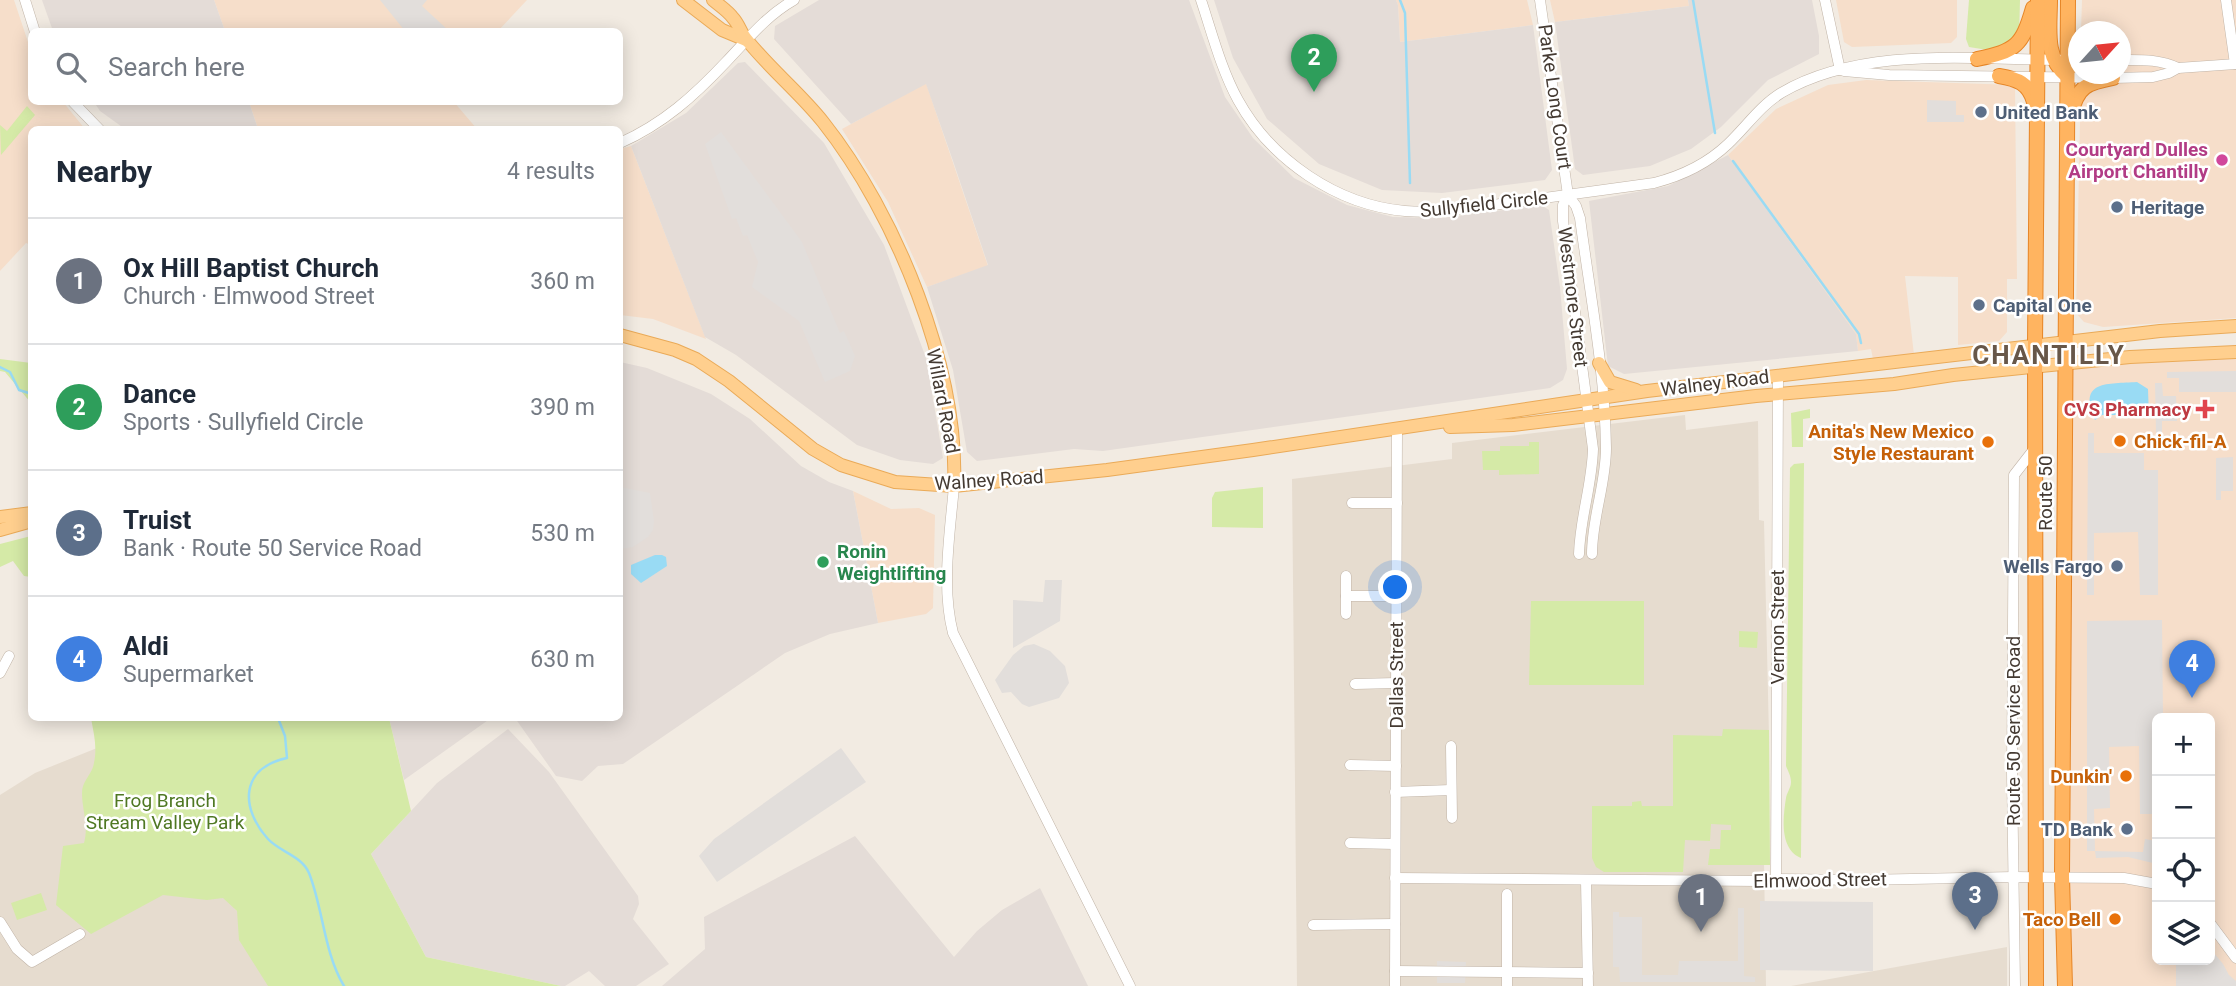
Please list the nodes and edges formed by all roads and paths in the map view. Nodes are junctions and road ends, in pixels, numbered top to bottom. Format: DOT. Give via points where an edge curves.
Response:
graph roads {
  1 [pos="25,0"];
  2 [pos="683,0"];
  3 [pos="713,0"];
  4 [pos="794,0"];
  5 [pos="1201,0"];
  6 [pos="1540,0"];
  7 [pos="1825,0"];
  8 [pos="2037,0"];
  9 [pos="2050,0"];
  10 [pos="2068,0"];
  11 [pos="2225,0"];
  12 [pos="2068,16"];
  13 [pos="2069,21"];
  14 [pos="34,28"];
  15 [pos="746,40"];
  16 [pos="1978,60"];
  17 [pos="2066,60"];
  18 [pos="2131,60"];
  19 [pos="2037,61"];
  20 [pos="2235,64"];
  21 [pos="2178,68"];
  22 [pos="1840,70"];
  23 [pos="1999,76"];
  24 [pos="2037,76"];
  25 [pos="2067,76"];
  26 [pos="2131,78"];
  27 [pos="2089,84"];
  28 [pos="76,105"];
  29 [pos="2037,112"];
  30 [pos="96,126"];
  31 [pos="2066,132"];
  32 [pos="623,142"];
  33 [pos="1569,195"];
  34 [pos="2236,326"];
  35 [pos="623,336"];
  36 [pos="2064,342"];
  37 [pos="2035,345"];
  38 [pos="2236,352"];
  39 [pos="1599,363"];
  40 [pos="2064,364"];
  41 [pos="2035,367"];
  42 [pos="1779,376"];
  43 [pos="1647,391"];
  44 [pos="1779,394"];
  45 [pos="1602,398"];
  46 [pos="1586,401"];
  47 [pos="1604,414"];
  48 [pos="1588,416"];
  49 [pos="1397,429"];
  50 [pos="2036,447"];
  51 [pos="954,485"];
  52 [pos="1352,503"];
  53 [pos="1397,503"];
  54 [pos="28,514"];
  55 [pos="0,517"];
  56 [pos="28,522"];
  57 [pos="0,530"];
  58 [pos="1578,554"];
  59 [pos="1592,554"];
  60 [pos="1346,576"];
  61 [pos="1346,596"];
  62 [pos="1396,596"];
  63 [pos="1346,614"];
  64 [pos="9,656"];
  65 [pos="0,673"];
  66 [pos="1396,683"];
  67 [pos="1355,684"];
  68 [pos="1451,746"];
  69 [pos="1350,765"];
  70 [pos="1396,766"];
  71 [pos="1451,790"];
  72 [pos="1395,792"];
  73 [pos="1452,818"];
  74 [pos="1350,843"];
  75 [pos="1395,844"];
  76 [pos="2014,877"];
  77 [pos="2035,877"];
  78 [pos="2062,877"];
  79 [pos="1395,878"];
  80 [pos="1776,879"];
  81 [pos="1586,880"];
  82 [pos="2152,883"];
  83 [pos="1507,894"];
  84 [pos="0,922"];
  85 [pos="1395,924"];
  86 [pos="1313,925"];
  87 [pos="2215,930"];
  88 [pos="80,934"];
  89 [pos="2236,958"];
  90 [pos="1395,971"];
  91 [pos="1507,972"];
  92 [pos="1588,973"];
  93 [pos="1130,986"];
  94 [pos="1395,986"];
  95 [pos="1507,986"];
  96 [pos="1588,986"];
  97 [pos="2015,986"];
  98 [pos="2036,986"];
  99 [pos="2065,986"];
  1 -- 14 [label="street"];
  2 -- 15 [label="main road, Willard Road" via="722,30"];
  3 -- 15 [label="main road, Willard Road" via="733,18"];
  4 -- 15 [label="street"];
  5 -- 33 [label="street, Sullyfield Circle" via="1228,80 1247,114 1285,158 1329,187 1373,205 1418,211"];
  6 -- 33 [label="street, Parke Long Court"];
  7 -- 22 [label="street"];
  8 -- 16 [label="highway" via="2019,43"];
  8 -- 19 [label="highway, Route 50"];
  9 -- 17 [label="highway" via="2050,47"];
  10 -- 12 [label="highway, Route 50"];
  11 -- 20 [label="street"];
  12 -- 13 [label="highway"];
  12 -- 17 [label="highway, Route 50"];
  15 -- 32 [label="street" via="682,106"];
  15 -- 51 [label="main road, Willard Road" via="822,120 897,246 939,366 954,443"];
  16 -- 19 [label="street, Sullyfield Circle"];
  16 -- 22 [label="street, Sullyfield Circle" via="1890,60"];
  17 -- 19 [label="street, Sullyfield Circle"];
  17 -- 25 [label="highway, Route 50"];
  18 -- 21 [label="street"];
  19 -- 24 [label="highway, Route 50"];
  20 -- 21 [label="street"];
  21 -- 26 [label="street, Sullyfield Circle" via="2169,74"];
  22 -- 23 [label="street, Sullyfield Circle"];
  22 -- 33 [label="street, Sullyfield Circle" via="1779,94 1727,146 1685,173 1654,183"];
  23 -- 24 [label="street, Sullyfield Circle"];
  23 -- 29 [label="highway" via="2025,84"];
  24 -- 25 [label="street, Sullyfield Circle"];
  24 -- 29 [label="highway, Route 50"];
  25 -- 31 [label="highway, Route 50"];
  27 -- 31 [label="highway" via="2073,103"];
  28 -- 30 [label="street"];
  29 -- 37 [label="highway, Route 50"];
  31 -- 36 [label="highway, Route 50"];
  33 -- 39 [label="street, Westmore Street" via="1580,218"];
  33 -- 46 [label="street, Westmore Street" via="1563,205 1563,221"];
  34 -- 36 [label="main road, Walney Road"];
  35 -- 51 [label="main road, Walney Road" via="696,359 813,449 841,465 895,482"];
  36 -- 37 [label="main road, Walney Road"];
  36 -- 40 [label="highway, Route 50"];
  37 -- 41 [label="highway, Route 50"];
  37 -- 42 [label="main road, Walney Road"];
  38 -- 40 [label="main road, Walney Road"];
  39 -- 43 [label="main road" via="1610,382"];
  39 -- 45 [label="street, Westmore Street"];
  40 -- 41 [label="main road, Walney Road"];
  40 -- 78 [label="highway, Route 50"];
  41 -- 44 [label="main road, Walney Road"];
  41 -- 50 [label="highway, Route 50"];
  42 -- 43 [label="main road, Walney Road"];
  42 -- 44 [label="street, Vernon Street"];
  43 -- 45 [label="main road, Walney Road"];
  44 -- 47 [label="main road, Walney Road"];
  44 -- 80 [label="street, Vernon Street"];
  45 -- 46 [label="main road, Walney Road"];
  45 -- 47 [label="street, Westmore Street"];
  46 -- 48 [label="street, Westmore Street"];
  46 -- 49 [label="main road, Walney Road"];
  47 -- 48 [label="main road, Walney Road"];
  47 -- 59 [label="street, Westmore Street" via="1604,482"];
  48 -- 49 [label="main road, Walney Road" via="1513,425"];
  48 -- 58 [label="street, Westmore Street" via="1592,465"];
  49 -- 51 [label="main road, Walney Road" via="1107,470"];
  49 -- 53 [label="street, Dallas Street"];
  50 -- 76 [label="street, Route 50 Service Road" via="2014,475"];
  50 -- 77 [label="highway, Route 50"];
  51 -- 93 [label="street, Willard Road" via="948,590 953,633"];
  52 -- 53 [label="street"];
  53 -- 62 [label="street, Dallas Street"];
  54 -- 55 [label="main road"];
  56 -- 57 [label="main road"];
  60 -- 61 [label="street"];
  61 -- 62 [label="street"];
  61 -- 63 [label="street"];
  62 -- 66 [label="street, Dallas Street"];
  64 -- 65 [label="street"];
  66 -- 67 [label="street"];
  66 -- 70 [label="street, Dallas Street"];
  68 -- 71 [label="street"];
  69 -- 70 [label="street"];
  70 -- 72 [label="street, Dallas Street"];
  71 -- 72 [label="street"];
  71 -- 73 [label="street"];
  72 -- 75 [label="street, Dallas Street"];
  74 -- 75 [label="street"];
  75 -- 79 [label="street, Dallas Street"];
  76 -- 77 [label="street, Elmwood Street"];
  76 -- 80 [label="street, Elmwood Street"];
  76 -- 97 [label="street, Route 50 Service Road"];
  77 -- 78 [label="street, Elmwood Street"];
  77 -- 98 [label="highway, Route 50"];
  78 -- 82 [label="street, Elmwood Street"];
  78 -- 99 [label="highway, Route 50"];
  79 -- 81 [label="street, Elmwood Street"];
  79 -- 85 [label="street, Dallas Street"];
  80 -- 81 [label="street, Elmwood Street"];
  81 -- 92 [label="street"];
  83 -- 91 [label="street"];
  84 -- 88 [label="street" via="17,949 32,962"];
  85 -- 86 [label="street"];
  85 -- 90 [label="street, Dallas Street"];
  87 -- 89 [label="street"];
  90 -- 91 [label="street"];
  90 -- 94 [label="street, Dallas Street"];
  91 -- 92 [label="street"];
  91 -- 95 [label="street"];
  92 -- 96 [label="street"];
}
